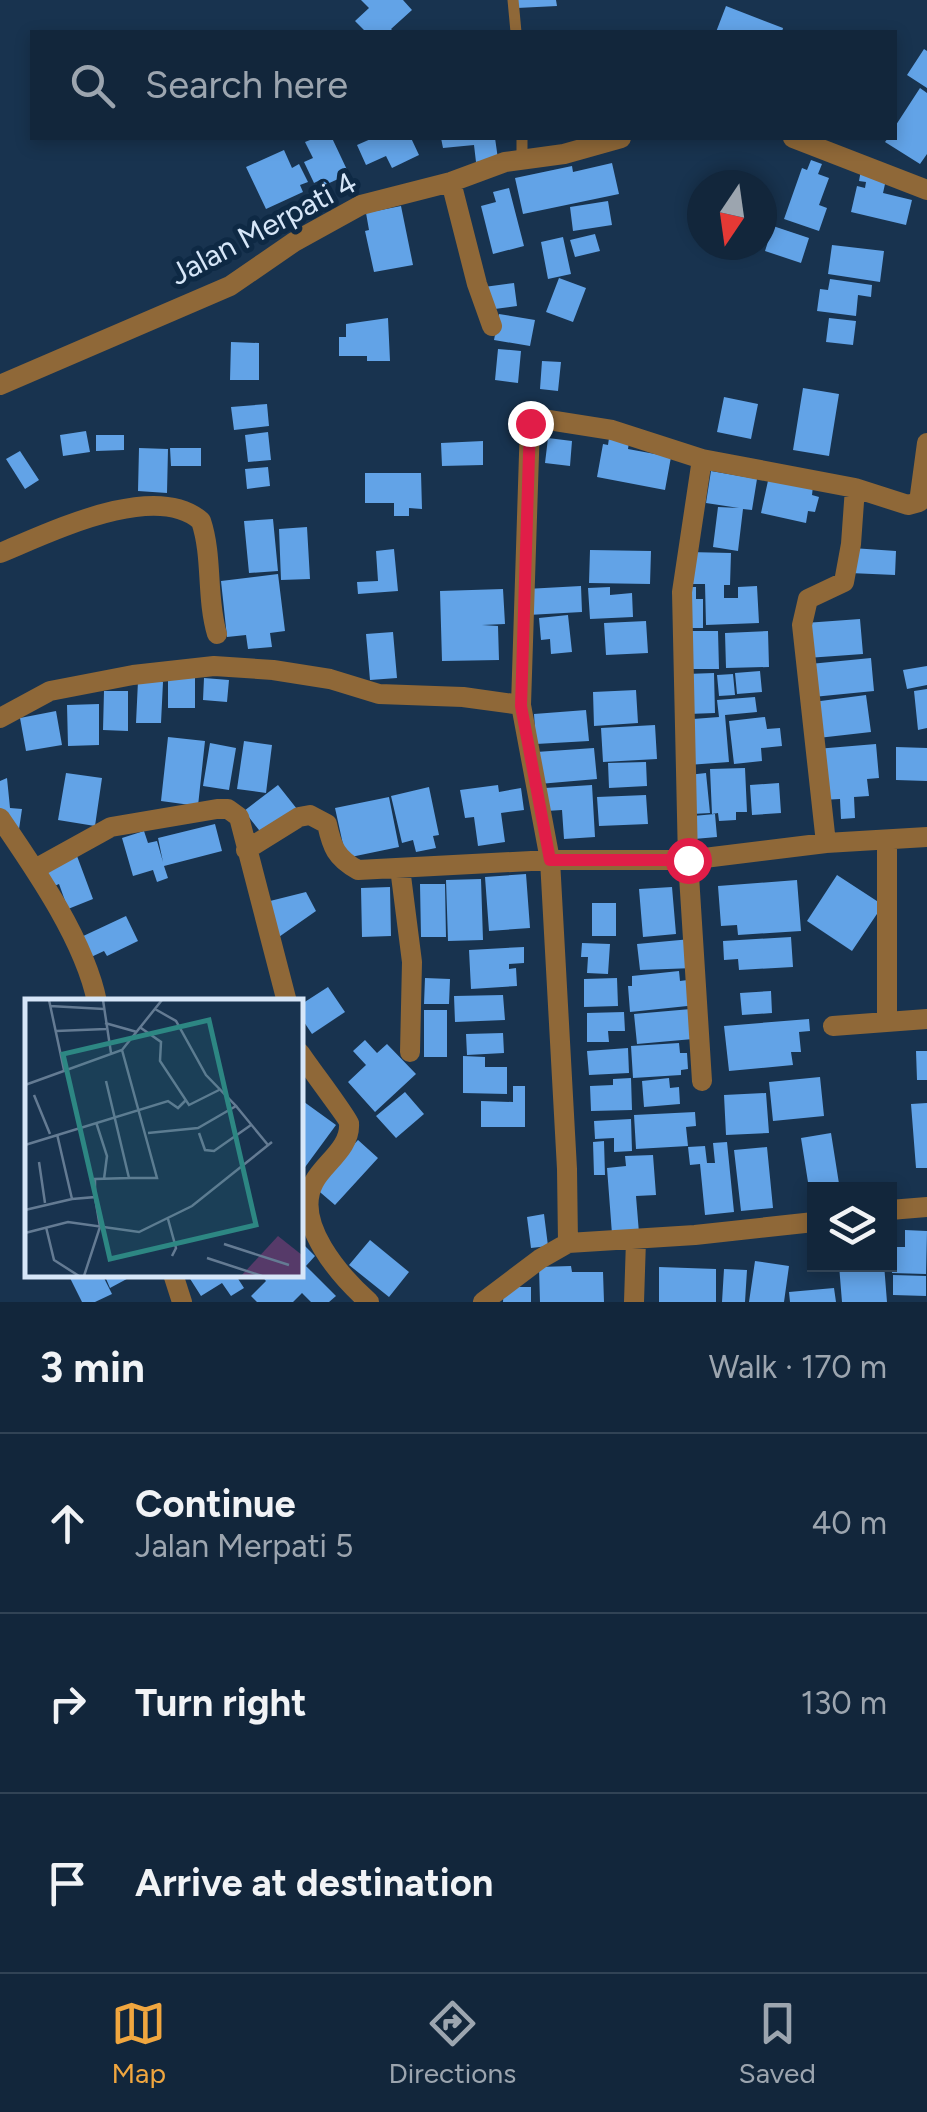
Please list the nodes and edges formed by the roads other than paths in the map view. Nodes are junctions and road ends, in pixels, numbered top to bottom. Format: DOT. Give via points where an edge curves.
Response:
graph roads {
  1 [pos="513,0"];
  2 [pos="516,30"];
  3 [pos="522,140"];
  4 [pos="614,140"];
  5 [pos="798,140"];
  6 [pos="522,159"];
  7 [pos="451,182"];
  8 [pos="927,190"];
  9 [pos="492,326"];
  10 [pos="0,385"];
  11 [pos="927,443"];
  12 [pos="702,459"];
  13 [pos="855,488"];
  14 [pos="0,553"];
  15 [pos="216,634"];
  16 [pos="521,706"];
  17 [pos="0,718"];
  18 [pos="0,818"];
  19 [pos="927,837"];
  20 [pos="887,840"];
  21 [pos="826,844"];
  22 [pos="246,850"];
  23 [pos="550,860"];
  24 [pos="688,860"];
  25 [pos="400,868"];
  26 [pos="35,869"];
  27 [pos="96,999"];
  28 [pos="287,999"];
  29 [pos="927,1019"];
  30 [pos="887,1020"];
  31 [pos="833,1026"];
  32 [pos="410,1052"];
  33 [pos="302,1056"];
  34 [pos="702,1080"];
  35 [pos="927,1207"];
  36 [pos="897,1209"];
  37 [pos="807,1223"];
  38 [pos="636,1240"];
  39 [pos="568,1243"];
  40 [pos="175,1277"];
  41 [pos="182,1302"];
  42 [pos="369,1302"];
  43 [pos="483,1302"];
  44 [pos="634,1302"];
  1 -- 2 [label="lane"];
  3 -- 6 [label="lane"];
  4 -- 6 [label="street, Jalan Merpati 4"];
  5 -- 8 [label="street"];
  6 -- 7 [label="street, Jalan Merpati 4"];
  7 -- 9 [label="street"];
  7 -- 10 [label="street, Jalan Merpati 4" via="361,204 230,286"];
  11 -- 13 [label="street" via="919,502 908,505"];
  12 -- 13 [label="street"];
  12 -- 16 [label="street" via="612,430 533,420"];
  12 -- 24 [label="street" via="682,592"];
  13 -- 21 [label="street" via="844,582 808,599 802,625"];
  14 -- 15 [label="street" via="82,521 150,504 178,508 201,521 206,536"];
  16 -- 17 [label="street" via="379,694 311,676 214,666 50,691"];
  16 -- 23 [label="street"];
  18 -- 26 [label="street"];
  19 -- 20 [label="street"];
  20 -- 21 [label="street"];
  20 -- 30 [label="street"];
  21 -- 24 [label="street"];
  22 -- 25 [label="street" via="310,815 327,824 342,861 358,870"];
  22 -- 26 [label="street" via="239,817 218,809 111,827"];
  22 -- 28 [label="street"];
  23 -- 24 [label="street"];
  23 -- 25 [label="street"];
  23 -- 39 [label="street"];
  24 -- 34 [label="street"];
  25 -- 32 [label="street" via="412,962"];
  26 -- 27 [label="street" via="92,976"];
  29 -- 30 [label="street"];
  30 -- 31 [label="street"];
  33 -- 42 [label="street" via="349,1124 343,1145 312,1184 315,1235"];
  35 -- 36 [label="street"];
  37 -- 38 [label="street"];
  38 -- 39 [label="street"];
  38 -- 44 [label="street"];
  39 -- 43 [label="street"];
  40 -- 41 [label="street"];
}
